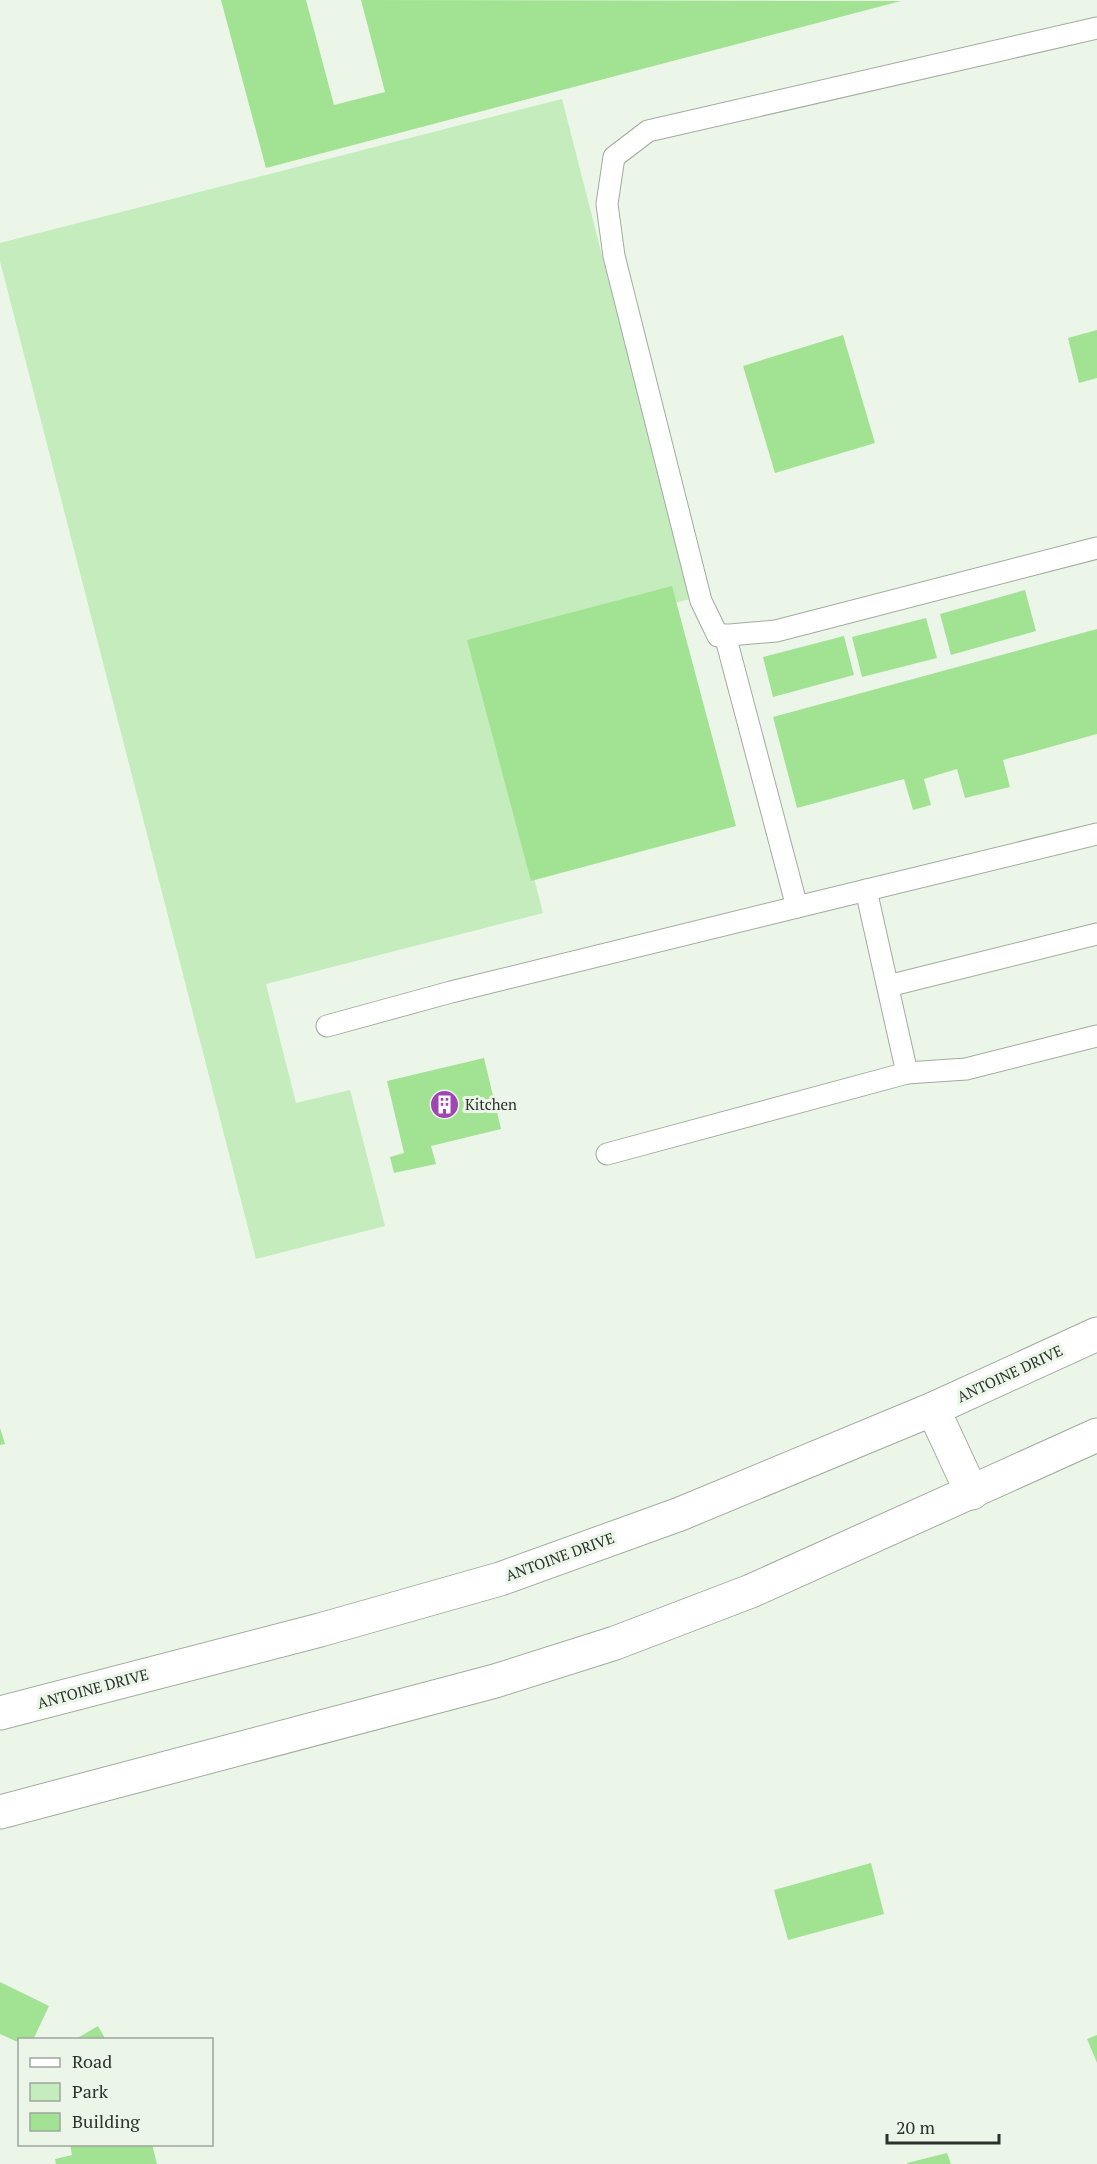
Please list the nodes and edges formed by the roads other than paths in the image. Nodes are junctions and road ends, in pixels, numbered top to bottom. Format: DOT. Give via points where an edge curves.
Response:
graph roads {
  1 [pos="1097,28"];
  2 [pos="1097,548"];
  3 [pos="724,635"];
  4 [pos="1097,834"];
  5 [pos="866,890"];
  6 [pos="797,907"];
  7 [pos="1097,934"];
  8 [pos="888,986"];
  9 [pos="327,1026"];
  10 [pos="1097,1036"];
  11 [pos="907,1073"];
  12 [pos="607,1154"];
  13 [pos="1097,1334"];
  14 [pos="933,1409"];
  15 [pos="1097,1435"];
  16 [pos="972,1493"];
  17 [pos="0,1713"];
  18 [pos="0,1812"];
  1 -- 3 [label="lane" via="648,131 614,157 607,204 614,256 701,601 718,636"];
  2 -- 3 [label="lane" via="776,631"];
  3 -- 6 [label="lane"];
  4 -- 5 [label="lane"];
  5 -- 6 [label="lane"];
  5 -- 8 [label="lane"];
  6 -- 9 [label="lane"];
  7 -- 8 [label="lane"];
  8 -- 11 [label="lane"];
  10 -- 11 [label="lane" via="966,1069"];
  11 -- 12 [label="lane"];
  13 -- 14 [label="main road, ANTOINE DRIVE"];
  14 -- 16 [label="main road"];
  14 -- 17 [label="main road, ANTOINE DRIVE" via="681,1514 500,1579"];
  15 -- 16 [label="main road"];
  16 -- 18 [label="main road" via="751,1591 615,1643 495,1681"];
}
